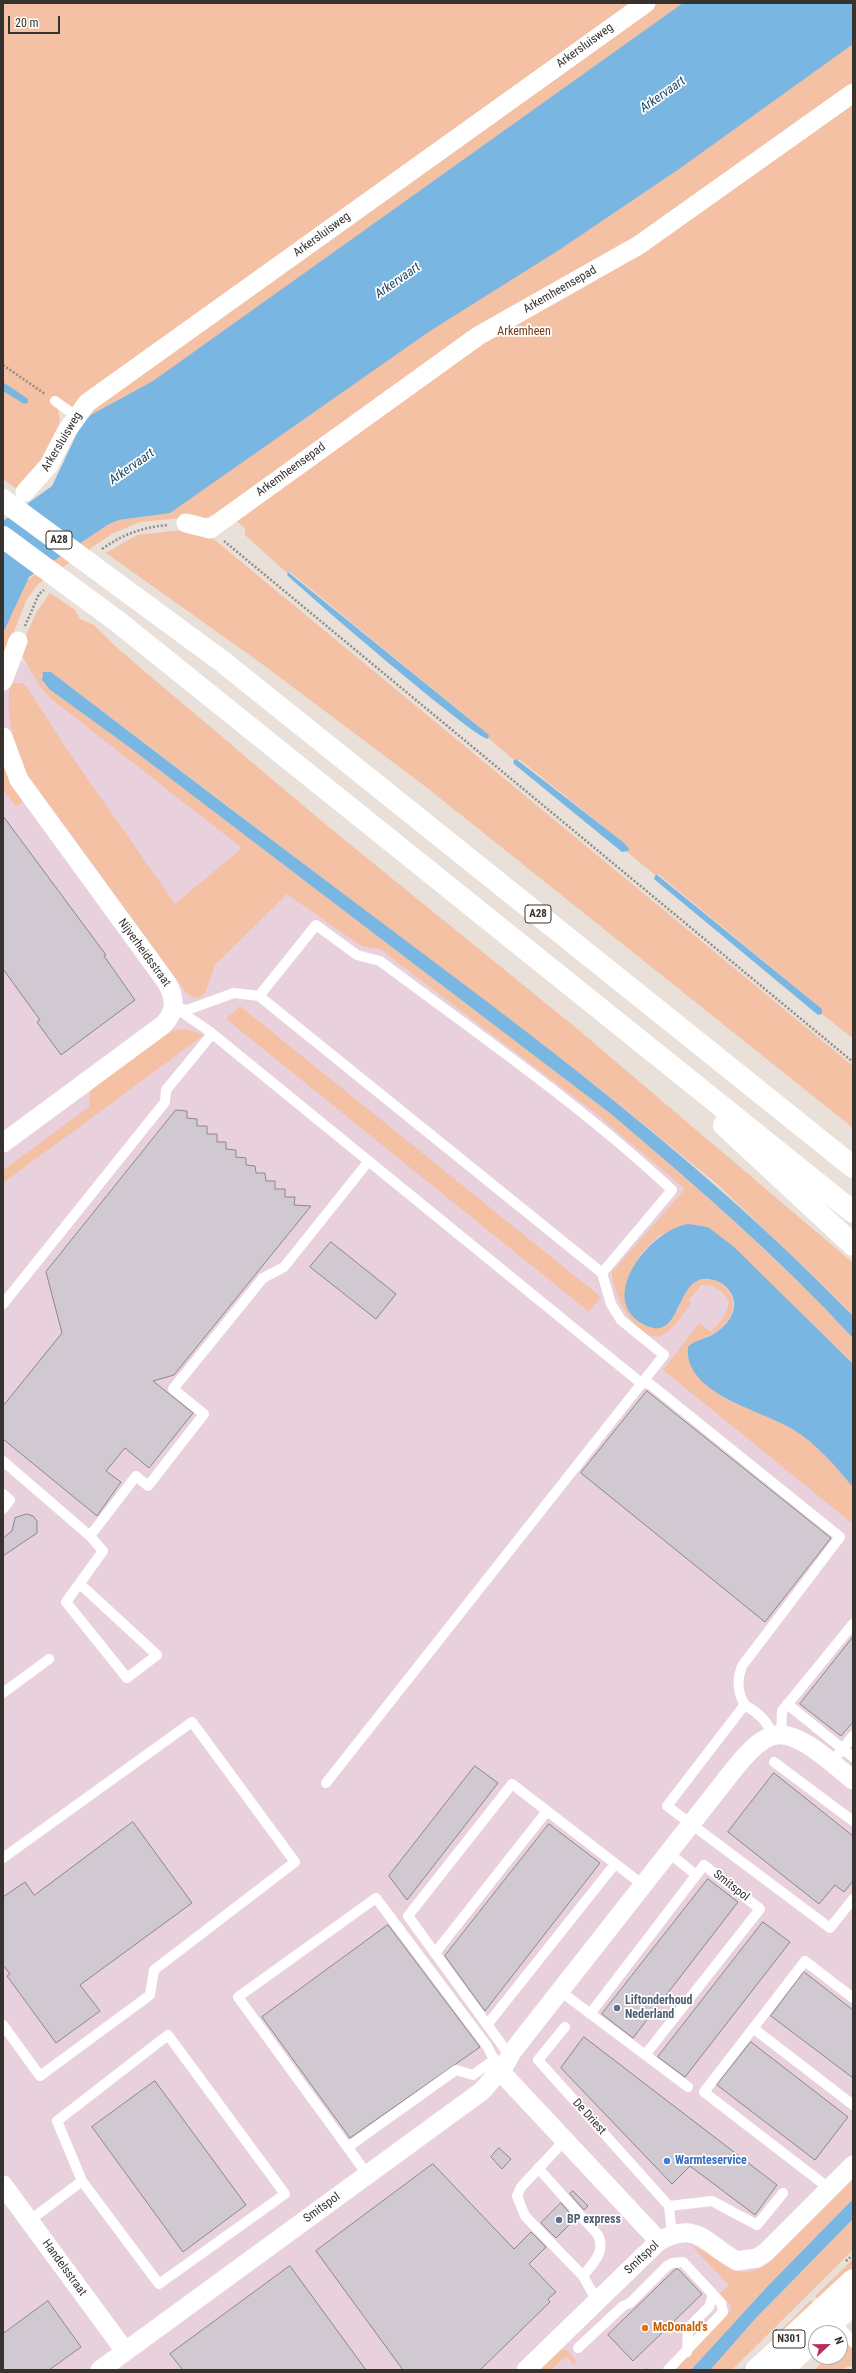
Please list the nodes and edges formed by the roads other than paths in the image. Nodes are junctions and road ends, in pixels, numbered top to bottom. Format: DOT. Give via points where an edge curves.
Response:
graph roads {
  1 [pos="646,3"];
  2 [pos="853,93"];
  3 [pos="56,402"];
  4 [pos="76,416"];
  5 [pos="25,492"];
  6 [pos="3,500"];
  7 [pos="186,523"];
  8 [pos="3,538"];
  9 [pos="18,641"];
  10 [pos="3,681"];
  11 [pos="3,737"];
  12 [pos="259,996"];
  13 [pos="174,1007"];
  14 [pos="599,1008"];
  15 [pos="212,1034"];
  16 [pos="3,1143"];
  17 [pos="368,1162"];
  18 [pos="853,1167"];
  19 [pos="853,1212"];
  20 [pos="853,1245"];
  21 [pos="602,1273"];
  22 [pos="3,1304"];
  23 [pos="641,1383"];
  24 [pos="3,1461"];
  25 [pos="3,1494"];
  26 [pos="3,1509"];
  27 [pos="90,1536"];
  28 [pos="80,1584"];
  29 [pos="853,1624"];
  30 [pos="49,1659"];
  31 [pos="3,1693"];
  32 [pos="787,1704"];
  33 [pos="746,1706"];
  34 [pos="777,1735"];
  35 [pos="853,1736"];
  36 [pos="837,1756"];
  37 [pos="853,1757"];
  38 [pos="774,1762"];
  39 [pos="853,1780"];
  40 [pos="326,1783"];
  41 [pos="547,1811"];
  42 [pos="853,1821"];
  43 [pos="690,1824"];
  44 [pos="668,1852"];
  45 [pos="3,1858"];
  46 [pos="615,1864"];
  47 [pos="696,1875"];
  48 [pos="643,1885"];
  49 [pos="853,1899"];
  50 [pos="435,1953"];
  51 [pos="560,1991"];
  52 [pos="853,1998"];
  53 [pos="590,2014"];
  54 [pos="3,2025"];
  55 [pos="488,2025"];
  56 [pos="565,2027"];
  57 [pos="753,2028"];
  58 [pos="646,2056"];
  59 [pos="502,2062"];
  60 [pos="688,2087"];
  61 [pos="853,2105"];
  62 [pos="565,2140"];
  63 [pos="348,2147"];
  64 [pos="853,2165"];
  65 [pos="538,2168"];
  66 [pos="367,2174"];
  67 [pos="82,2181"];
  68 [pos="3,2185"];
  69 [pos="830,2189"];
  70 [pos="783,2193"];
  71 [pos="669,2206"];
  72 [pos="30,2221"];
  73 [pos="665,2238"];
  74 [pos="583,2276"];
  75 [pos="853,2280"];
  76 [pos="713,2295"];
  77 [pos="597,2301"];
  78 [pos="853,2304"];
  79 [pos="826,2321"];
  80 [pos="853,2342"];
  81 [pos="808,2346"];
  82 [pos="578,2348"];
  83 [pos="125,2351"];
  84 [pos="687,2352"];
  85 [pos="100,2370"];
  86 [pos="526,2370"];
  87 [pos="668,2370"];
  88 [pos="756,2370"];
  89 [pos="782,2370"];
  1 -- 4 [label="street, Arkersluisweg" via="87,403"];
  2 -- 7 [label="street, Arkemheensepad" via="639,245 478,336 210,529"];
  3 -- 4 [label="lane"];
  4 -- 5 [label="street, Arkersluisweg" via="49,465"];
  6 -- 18 [label="main road, A28" via="116,581 235,672"];
  8 -- 14 [label="main road, A28" via="89,600"];
  9 -- 10 [label="street"];
  11 -- 13 [label="street, Nijverheidsstraat" via="19,780 167,983 173,996"];
  12 -- 13 [label="lane" via="234,993 187,1010"];
  12 -- 21 [label="lane"];
  12 -- 21 [label="lane" via="316,926 357,954 380,961 632,1152 672,1190"];
  13 -- 15 [label="lane"];
  13 -- 16 [label="street" via="163,1025"];
  14 -- 19 [label="main road, A28"];
  14 -- 20 [label="main road, A28"];
  15 -- 17 [label="lane"];
  15 -- 22 [label="lane" via="166,1090 165,1102"];
  17 -- 23 [label="lane"];
  17 -- 27 [label="lane" via="284,1267 263,1278 173,1389 204,1414 148,1486 136,1476"];
  21 -- 23 [label="lane" via="611,1304 621,1320 664,1355"];
  23 -- 33 [label="lane" via="650,1384 840,1537 742,1666 738,1675 738,1689"];
  23 -- 40 [label="lane"];
  24 -- 27 [label="lane"];
  25 -- 26 [label="lane" via="10,1500"];
  27 -- 28 [label="lane" via="103,1551"];
  28 -- 28 [label="lane" via="66,1602 127,1678 157,1655"];
  29 -- 32 [label="lane"];
  30 -- 31 [label="lane"];
  32 -- 34 [label="lane" via="782,1711"];
  32 -- 36 [label="lane"];
  33 -- 34 [label="lane"];
  33 -- 43 [label="lane" via="667,1806"];
  34 -- 36 [label="street" via="800,1740"];
  34 -- 43 [label="street, Smitspol" via="763,1740 746,1756"];
  35 -- 36 [label="lane"];
  36 -- 37 [label="lane"];
  36 -- 39 [label="street"];
  38 -- 42 [label="lane"];
  41 -- 46 [label="lane"];
  41 -- 50 [label="lane"];
  41 -- 50 [label="lane" via="512,1784 408,1916"];
  43 -- 44 [label="street, Smitspol"];
  43 -- 49 [label="lane" via="830,1928"];
  44 -- 47 [label="lane"];
  44 -- 48 [label="street, Smitspol"];
  45 -- 54 [label="lane" via="192,1722 295,1862 154,1970 150,1995 40,2076"];
  46 -- 48 [label="lane"];
  46 -- 55 [label="lane"];
  47 -- 53 [label="lane, Smitspol"];
  47 -- 58 [label="lane, Smitspol" via="704,1865 760,1909"];
  48 -- 51 [label="street, Smitspol"];
  50 -- 55 [label="lane"];
  51 -- 53 [label="lane"];
  51 -- 59 [label="street, Smitspol"];
  52 -- 57 [label="lane" via="805,1961"];
  53 -- 58 [label="lane"];
  55 -- 59 [label="lane"];
  56 -- 71 [label="lane, De Driest" via="538,2060"];
  57 -- 61 [label="lane"];
  57 -- 69 [label="lane" via="704,2092"];
  58 -- 60 [label="lane"];
  59 -- 62 [label="street"];
  59 -- 63 [label="lane" via="473,2075 456,2070"];
  59 -- 63 [label="lane" via="376,1898 238,1997"];
  59 -- 66 [label="street, Smitspol" via="482,2091"];
  62 -- 65 [label="lane"];
  62 -- 73 [label="street"];
  63 -- 66 [label="lane"];
  64 -- 69 [label="street, Smitspol"];
  65 -- 74 [label="lane" via="598,2235 602,2243 600,2254"];
  65 -- 74 [label="lane" via="521,2187 517,2196 520,2206 525,2216"];
  66 -- 83 [label="street, Smitspol"];
  67 -- 67 [label="lane" via="57,2121 168,2035 285,2194 159,2284"];
  67 -- 72 [label="lane"];
  68 -- 72 [label="street, Handelsstraat"];
  69 -- 73 [label="street, Smitspol" via="776,2244 757,2258 737,2261 699,2235 686,2232"];
  70 -- 71 [label="lane" via="757,2225 712,2201"];
  71 -- 73 [label="lane"];
  72 -- 83 [label="street, Handelsstraat"];
  73 -- 77 [label="street, Smitspol"];
  74 -- 77 [label="lane"];
  75 -- 79 [label="main road, N301"];
  76 -- 82 [label="lane" via="682,2262 672,2263"];
  76 -- 84 [label="lane" via="709,2307 688,2328"];
  76 -- 84 [label="lane" via="722,2306 722,2315"];
  77 -- 86 [label="street, Smitspol"];
  78 -- 79 [label="main road, N301"];
  79 -- 80 [label="lane"];
  79 -- 88 [label="main road, N301"];
  81 -- 89 [label="main road, N301"];
  83 -- 85 [label="street, Smitspol"];
  84 -- 87 [label="lane"];
}
